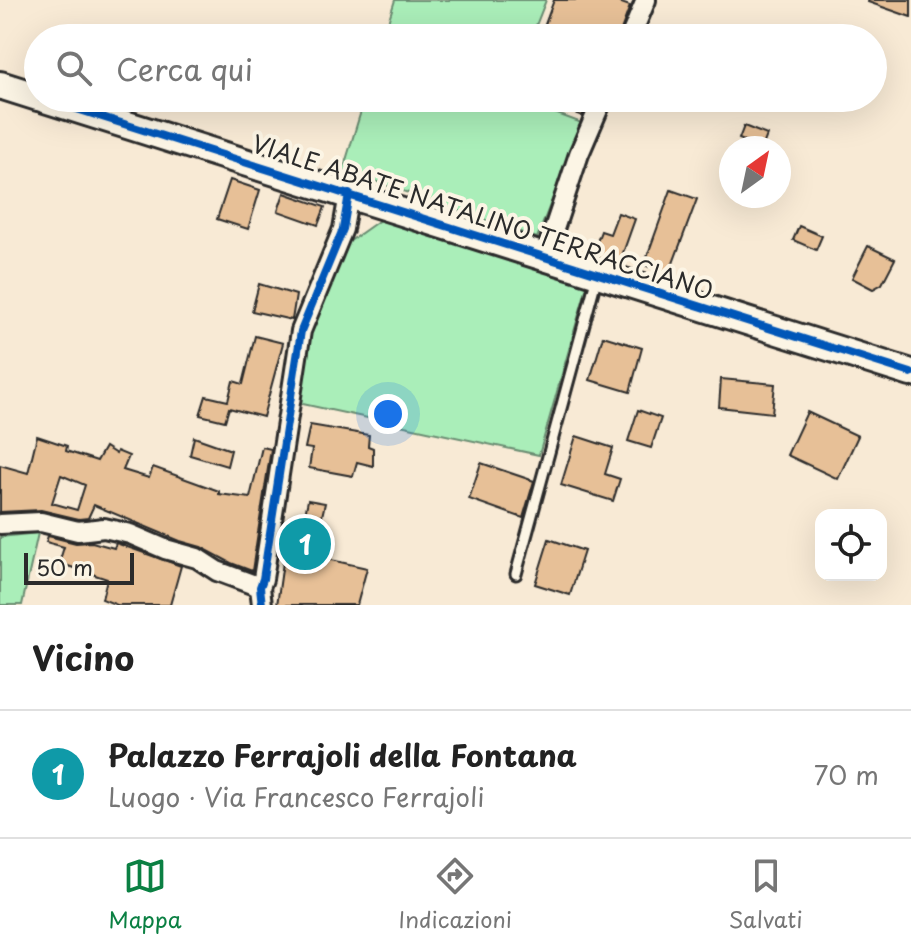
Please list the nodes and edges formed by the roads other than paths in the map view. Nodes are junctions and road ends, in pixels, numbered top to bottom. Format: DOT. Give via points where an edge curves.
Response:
graph roads {
  1 [pos="646,0"];
  2 [pos="636,24"];
  3 [pos="0,85"];
  4 [pos="24,92"];
  5 [pos="88,112"];
  6 [pos="597,112"];
  7 [pos="349,194"];
  8 [pos="545,256"];
  9 [pos="598,273"];
  10 [pos="911,373"];
  11 [pos="0,524"];
  12 [pos="516,574"];
  13 [pos="261,596"];
  1 -- 2 [label="street"];
  3 -- 4 [label="street, VIALE ABATE NATALINO TERRACCIANO"];
  5 -- 7 [label="street, VIALE ABATE NATALINO TERRACCIANO"];
  6 -- 8 [label="street"];
  7 -- 8 [label="street, VIALE ABATE NATALINO TERRACCIANO"];
  7 -- 13 [label="street" via="343,229 301,331"];
  8 -- 9 [label="street, VIALE ABATE NATALINO TERRACCIANO"];
  9 -- 10 [label="street, VIALE ABATE NATALINO TERRACCIANO"];
  9 -- 12 [label="lane"];
  11 -- 13 [label="street" via="41,522 130,534 197,558"];
}
